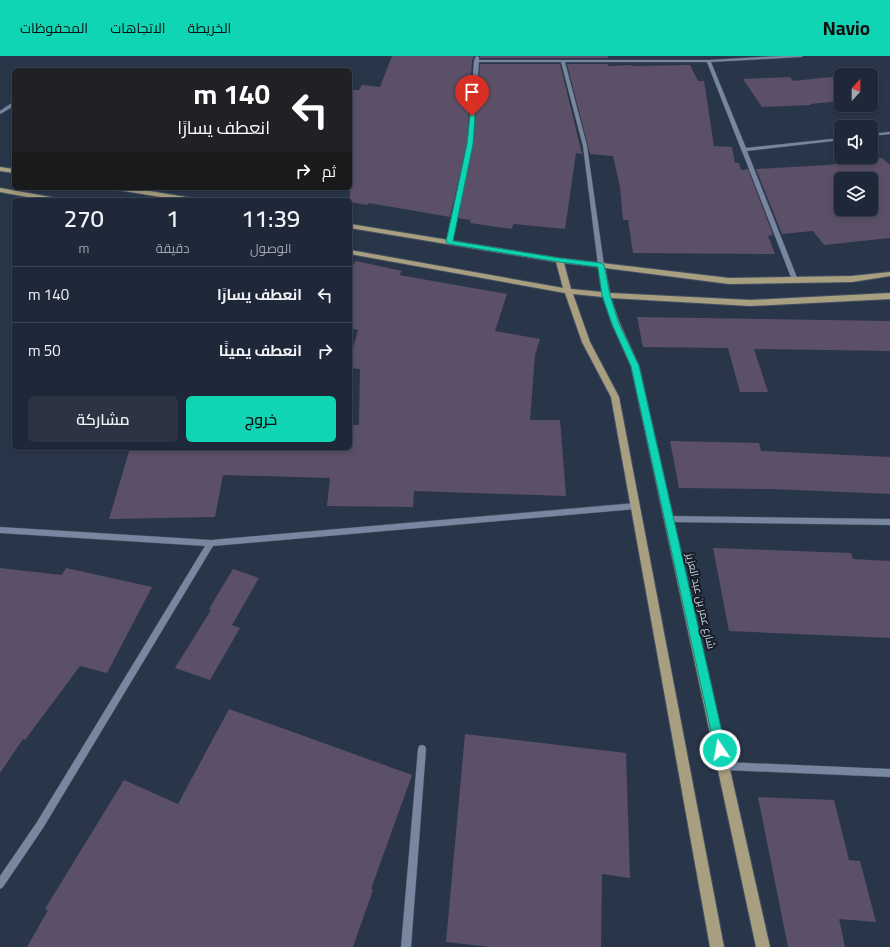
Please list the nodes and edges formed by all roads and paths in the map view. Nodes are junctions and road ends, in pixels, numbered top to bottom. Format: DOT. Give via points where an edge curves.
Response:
graph roads {
  1 [pos="801,56"];
  2 [pos="781,57"];
  3 [pos="477,58"];
  4 [pos="709,61"];
  5 [pos="563,62"];
  6 [pos="12,105"];
  7 [pos="0,113"];
  8 [pos="890,133"];
  9 [pos="878,134"];
  10 [pos="834,140"];
  11 [pos="743,150"];
  12 [pos="0,169"];
  13 [pos="12,171"];
  14 [pos="0,190"];
  15 [pos="130,190"];
  16 [pos="45,198"];
  17 [pos="180,198"];
  18 [pos="352,226"];
  19 [pos="449,242"];
  20 [pos="352,252"];
  21 [pos="559,260"];
  22 [pos="601,265"];
  23 [pos="890,274"];
  24 [pos="796,280"];
  25 [pos="568,291"];
  26 [pos="606,295"];
  27 [pos="890,296"];
  28 [pos="636,506"];
  29 [pos="669,519"];
  30 [pos="890,522"];
  31 [pos="0,530"];
  32 [pos="211,543"];
  33 [pos="422,749"];
  34 [pos="724,766"];
  35 [pos="890,773"];
  36 [pos="0,884"];
  37 [pos="406,947"];
  38 [pos="717,947"];
  39 [pos="763,947"];
  1 -- 2 [label="street"];
  2 -- 4 [label="street"];
  3 -- 5 [label="street"];
  3 -- 19 [label="street" via="470,144"];
  4 -- 5 [label="street"];
  4 -- 11 [label="street"];
  5 -- 22 [label="street" via="585,146"];
  6 -- 7 [label="street"];
  8 -- 9 [label="street"];
  10 -- 11 [label="street"];
  11 -- 24 [label="street"];
  12 -- 13 [label="main road"];
  14 -- 16 [label="main road"];
  15 -- 17 [label="main road"];
  18 -- 19 [label="main road"];
  19 -- 21 [label="main road"];
  20 -- 25 [label="main road"];
  21 -- 22 [label="main road"];
  21 -- 25 [label="main road"];
  22 -- 24 [label="main road" via="729,281"];
  22 -- 26 [label="main road, شارع عمر بن عبد العزيز"];
  23 -- 24 [label="main road" via="852,279"];
  25 -- 26 [label="main road"];
  25 -- 28 [label="main road" via="586,342 615,397"];
  26 -- 27 [label="main road" via="750,303"];
  26 -- 29 [label="main road, شارع عمر بن عبد العزيز" via="635,366"];
  28 -- 32 [label="street"];
  28 -- 38 [label="main road"];
  29 -- 30 [label="street"];
  29 -- 34 [label="main road, شارع عمر بن عبد العزيز"];
  31 -- 32 [label="street"];
  32 -- 36 [label="street" via="40,825"];
  33 -- 37 [label="street"];
  34 -- 35 [label="street"];
  34 -- 39 [label="main road, شارع عمر بن عبد العزيز"];
}
